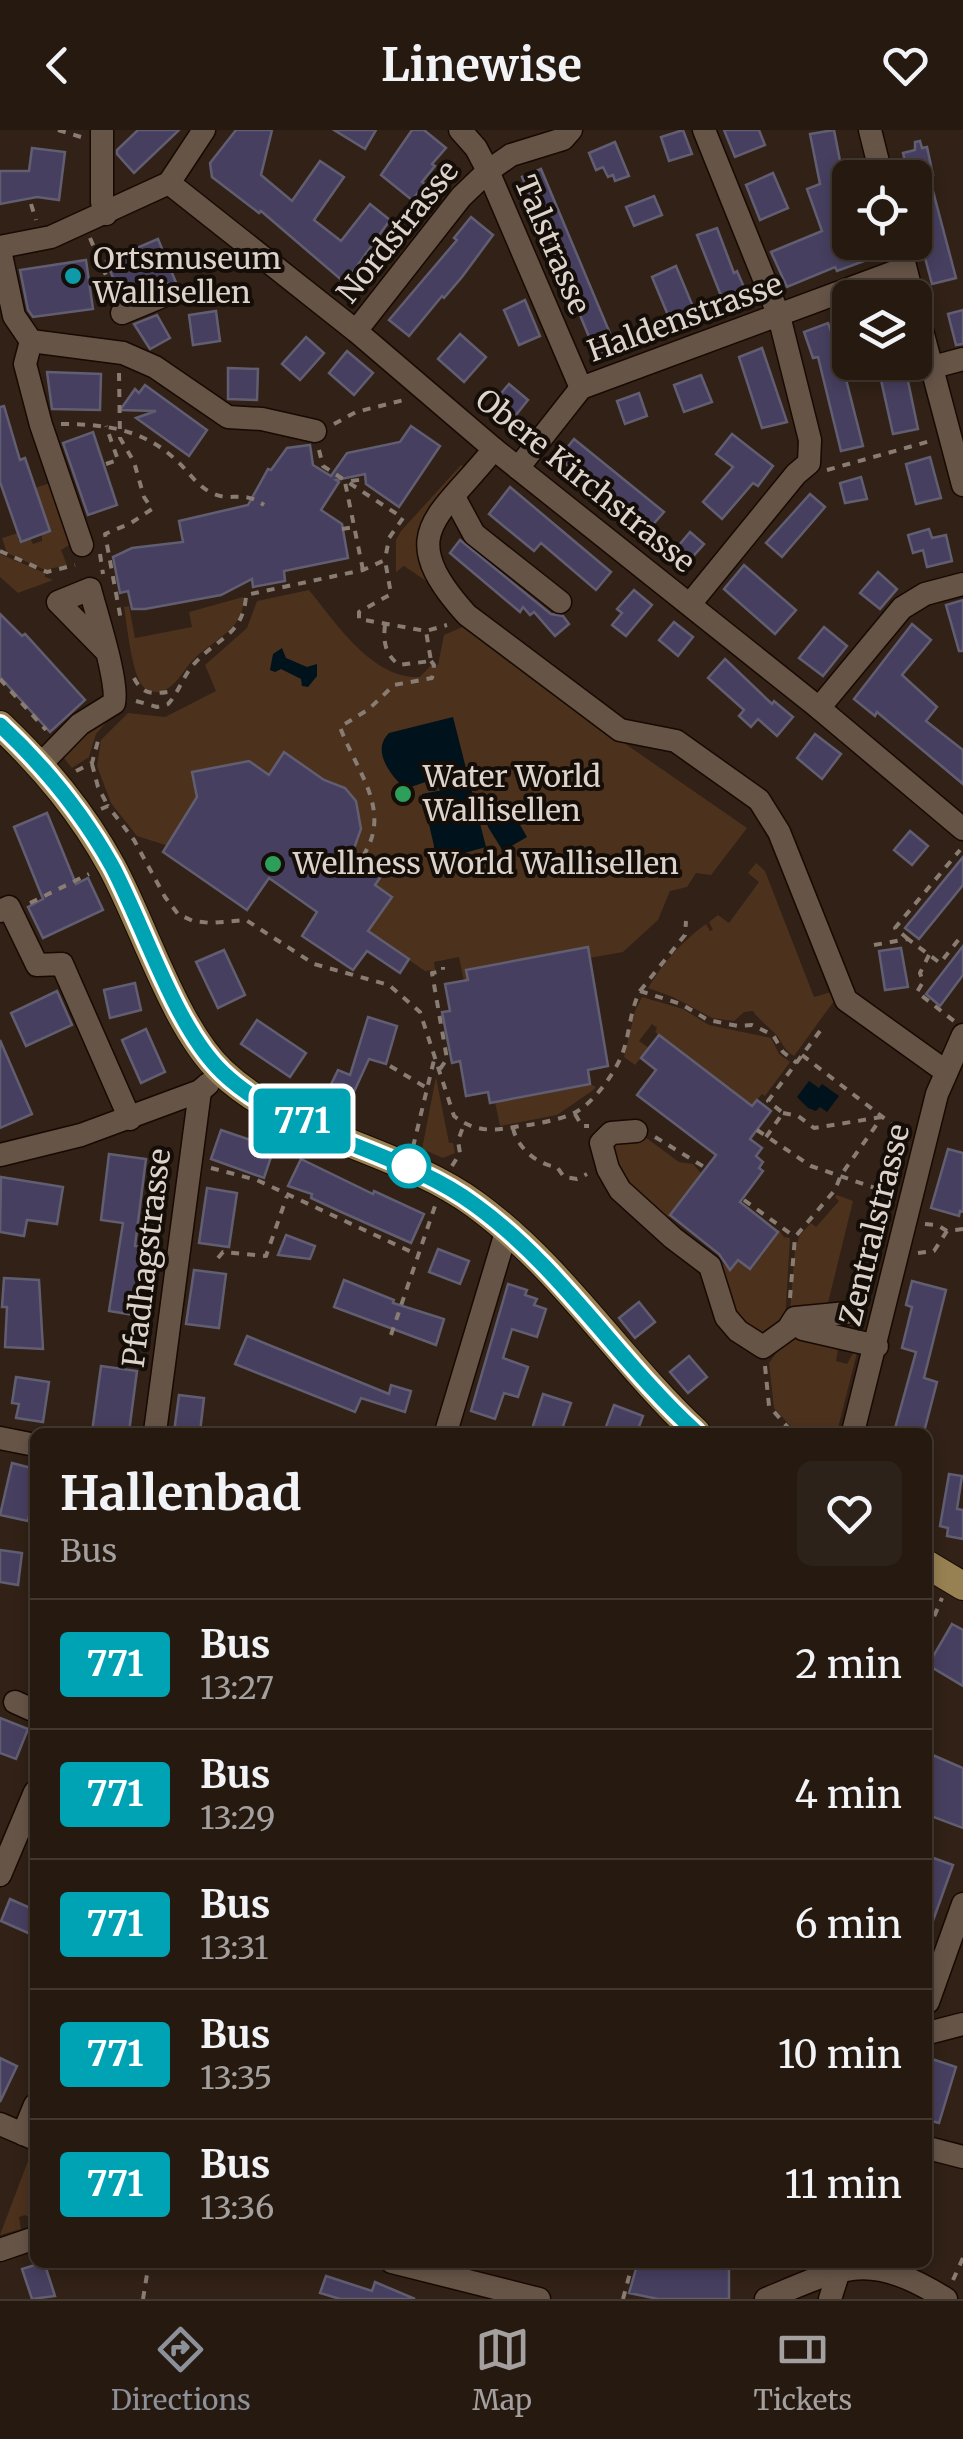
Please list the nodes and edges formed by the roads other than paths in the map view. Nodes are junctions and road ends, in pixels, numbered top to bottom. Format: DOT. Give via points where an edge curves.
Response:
graph roads {
  1 [pos="204,130"];
  2 [pos="460,130"];
  3 [pos="571,130"];
  4 [pos="704,130"];
  5 [pos="870,130"];
  6 [pos="96,134"];
  7 [pos="878,160"];
  8 [pos="488,171"];
  9 [pos="169,182"];
  10 [pos="106,214"];
  11 [pos="0,248"];
  12 [pos="903,260"];
  13 [pos="905,268"];
  14 [pos="908,280"];
  15 [pos="163,296"];
  16 [pos="122,313"];
  17 [pos="779,316"];
  18 [pos="356,331"];
  19 [pos="31,341"];
  20 [pos="963,358"];
  21 [pos="932,367"];
  22 [pos="581,388"];
  23 [pos="228,417"];
  24 [pos="316,430"];
  25 [pos="222,440"];
  26 [pos="494,449"];
  27 [pos="518,468"];
  28 [pos="963,485"];
  29 [pos="454,497"];
  30 [pos="83,554"];
  31 [pos="963,584"];
  32 [pos="560,602"];
  33 [pos="690,604"];
  34 [pos="106,650"];
  35 [pos="819,708"];
  36 [pos="5,714"];
  37 [pos="42,764"];
  38 [pos="963,829"];
  39 [pos="9,910"];
  40 [pos="959,1029"];
  41 [pos="220,1071"];
  42 [pos="946,1071"];
  43 [pos="200,1091"];
  44 [pos="130,1119"];
  45 [pos="636,1131"];
  46 [pos="0,1155"];
  47 [pos="507,1229"];
  48 [pos="847,1314"];
  49 [pos="795,1329"];
  50 [pos="876,1346"];
  51 [pos="156,1428"];
  52 [pos="447,1428"];
  53 [pos="692,1428"];
  54 [pos="854,1428"];
  55 [pos="0,1438"];
  56 [pos="30,1444"];
  57 [pos="932,1569"];
  58 [pos="954,1588"];
  59 [pos="30,1804"];
  60 [pos="0,1875"];
  61 [pos="963,1904"];
  62 [pos="932,1991"];
  63 [pos="963,2024"];
  64 [pos="932,2032"];
  65 [pos="0,2124"];
  66 [pos="29,2136"];
  67 [pos="932,2149"];
  68 [pos="963,2157"];
  69 [pos="30,2240"];
  70 [pos="0,2250"];
  71 [pos="425,2268"];
  72 [pos="835,2268"];
  73 [pos="841,2268"];
  74 [pos="868,2268"];
  75 [pos="456,2290"];
  76 [pos="948,2294"];
  77 [pos="539,2299"];
  78 [pos="766,2299"];
  79 [pos="830,2299"];
  1 -- 9 [label="street"];
  2 -- 8 [label="street, Talstrasse"];
  3 -- 8 [label="street, Nordstrasse"];
  4 -- 17 [label="street"];
  5 -- 7 [label="street"];
  6 -- 10 [label="street"];
  8 -- 18 [label="street, Nordstrasse"];
  8 -- 22 [label="street, Talstrasse"];
  9 -- 10 [label="street"];
  9 -- 18 [label="street, Obere Kirchstrasse"];
  10 -- 11 [label="street" via="51,237"];
  11 -- 19 [label="street" via="14,316"];
  12 -- 13 [label="street"];
  13 -- 14 [label="street"];
  13 -- 17 [label="street, Haldenstrasse"];
  15 -- 16 [label="street"];
  17 -- 22 [label="street, Haldenstrasse"];
  17 -- 33 [label="street" via="810,440 809,463"];
  18 -- 26 [label="street, Obere Kirchstrasse"];
  19 -- 23 [label="street" via="123,353 155,366"];
  19 -- 30 [label="street" via="24,361"];
  20 -- 21 [label="street"];
  21 -- 28 [label="street"];
  22 -- 27 [label="street, Haldenstrasse"];
  23 -- 24 [label="street"];
  23 -- 25 [label="street"];
  26 -- 27 [label="street, Obere Kirchstrasse"];
  26 -- 29 [label="street"];
  27 -- 33 [label="street, Obere Kirchstrasse"];
  29 -- 32 [label="street" via="474,534"];
  29 -- 42 [label="street" via="427,540 428,560 447,592 467,615 620,730 676,741 759,800 779,832 846,1000"];
  31 -- 35 [label="street" via="902,608"];
  33 -- 35 [label="street, Obere Kirchstrasse"];
  34 -- 37 [label="street" via="114,703 80,724"];
  35 -- 38 [label="street, Obere Kirchstrasse"];
  36 -- 37 [label="main road"];
  37 -- 41 [label="main road" via="112,867 185,1020"];
  39 -- 44 [label="street" via="37,965 62,964"];
  40 -- 42 [label="street, Zentralstrasse"];
  41 -- 43 [label="street"];
  41 -- 47 [label="main road" via="266,1104 443,1182"];
  42 -- 50 [label="street, Zentralstrasse"];
  43 -- 44 [label="street"];
  43 -- 51 [label="street, Pfadhagstrasse"];
  44 -- 46 [label="street"];
  45 -- 49 [label="street" via="611,1133 601,1144 620,1190 710,1266 726,1317 738,1331 763,1347"];
  47 -- 52 [label="street"];
  47 -- 53 [label="main road"];
  48 -- 49 [label="street" via="795,1318"];
  49 -- 50 [label="street"];
  50 -- 54 [label="street, Zentralstrasse"];
  55 -- 56 [label="street"];
  57 -- 58 [label="main road"];
  59 -- 60 [label="street"];
  61 -- 62 [label="street"];
  63 -- 64 [label="street"];
  65 -- 66 [label="street"];
  67 -- 68 [label="street"];
  69 -- 70 [label="street"];
  71 -- 75 [label="street"];
  72 -- 78 [label="street"];
  73 -- 79 [label="street"];
  74 -- 76 [label="street"];
  75 -- 77 [label="street"];
}
